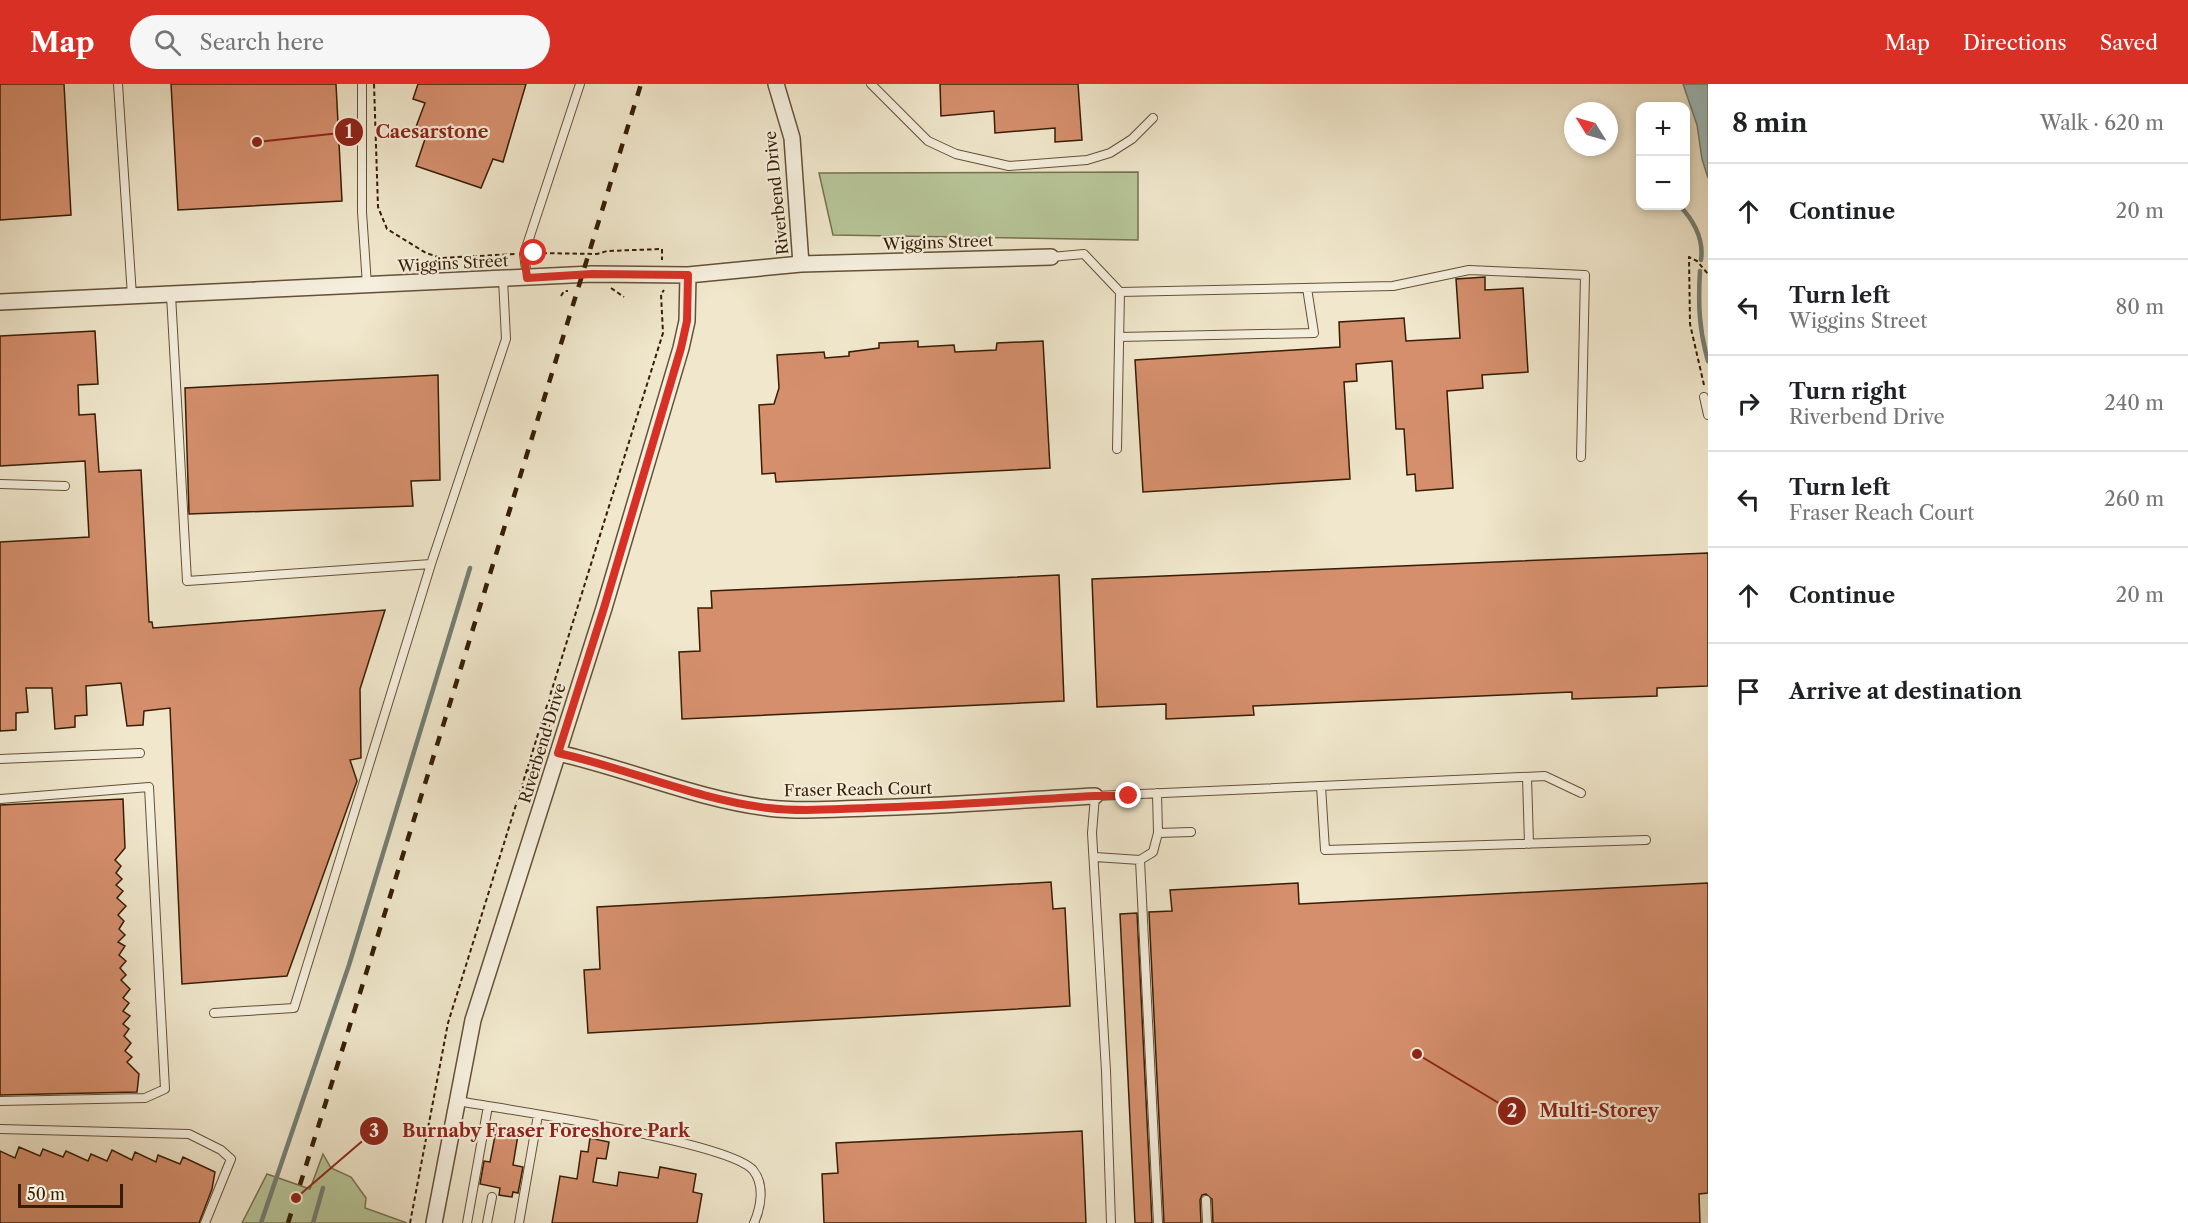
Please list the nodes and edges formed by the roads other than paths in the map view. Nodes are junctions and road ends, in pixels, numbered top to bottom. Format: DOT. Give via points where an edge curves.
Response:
graph roads {
  1 [pos="118,84"];
  2 [pos="362,84"];
  3 [pos="580,84"];
  4 [pos="776,84"];
  5 [pos="871,84"];
  6 [pos="1153,118"];
  7 [pos="1051,257"];
  8 [pos="801,264"];
  9 [pos="688,275"];
  10 [pos="527,278"];
  11 [pos="503,279"];
  12 [pos="367,285"];
  13 [pos="1307,288"];
  14 [pos="1120,292"];
  15 [pos="171,294"];
  16 [pos="132,296"];
  17 [pos="0,302"];
  18 [pos="1119,337"];
  19 [pos="1704,397"];
  20 [pos="1708,415"];
  21 [pos="1117,449"];
  22 [pos="1581,457"];
  23 [pos="0,484"];
  24 [pos="65,486"];
  25 [pos="431,564"];
  26 [pos="140,753"];
  27 [pos="558,753"];
  28 [pos="0,759"];
  29 [pos="1527,777"];
  30 [pos="1321,786"];
  31 [pos="1157,793"];
  32 [pos="1581,793"];
  33 [pos="1095,796"];
  34 [pos="0,799"];
  35 [pos="1191,832"];
  36 [pos="1158,833"];
  37 [pos="1646,840"];
  38 [pos="1529,844"];
  39 [pos="1095,857"];
  40 [pos="1140,860"];
  41 [pos="214,1013"];
  42 [pos="0,1101"];
  43 [pos="458,1101"];
  44 [pos="488,1106"];
  45 [pos="538,1115"];
  46 [pos="0,1129"];
  47 [pos="492,1197"];
  48 [pos="1206,1200"];
  49 [pos="205,1223"];
  50 [pos="434,1223"];
  51 [pos="467,1223"];
  52 [pos="487,1223"];
  53 [pos="519,1223"];
  54 [pos="754,1223"];
  55 [pos="1111,1223"];
  56 [pos="1158,1223"];
  57 [pos="1207,1223"];
  1 -- 16 [label="lane"];
  2 -- 12 [label="lane" via="362,212"];
  3 -- 10 [label="lane" via="524,254"];
  4 -- 8 [label="street, Riverbend Drive" via="792,138"];
  5 -- 6 [label="lane" via="928,141 956,154 1009,166 1087,160 1110,153 1132,139"];
  7 -- 8 [label="street, Wiggins Street"];
  7 -- 14 [label="lane" via="1084,254"];
  8 -- 9 [label="street, Wiggins Street"];
  9 -- 10 [label="street, Wiggins Street"];
  9 -- 27 [label="street, Riverbend Drive" via="687,321 681,348"];
  10 -- 11 [label="street, Wiggins Street"];
  11 -- 12 [label="street, Wiggins Street"];
  11 -- 25 [label="lane" via="506,339"];
  12 -- 15 [label="street, Wiggins Street"];
  13 -- 14 [label="lane"];
  13 -- 18 [label="lane" via="1314,333"];
  13 -- 22 [label="lane" via="1393,286 1469,270 1585,275"];
  14 -- 18 [label="lane"];
  15 -- 16 [label="street, Wiggins Street"];
  15 -- 25 [label="lane" via="187,581"];
  16 -- 17 [label="street, Wiggins Street"];
  18 -- 21 [label="lane"];
  19 -- 20 [label="lane"];
  23 -- 24 [label="lane"];
  25 -- 41 [label="lane" via="294,1008"];
  26 -- 28 [label="lane"];
  27 -- 33 [label="street, Fraser Reach Court" via="704,796 770,808 888,808"];
  27 -- 43 [label="street, Riverbend Drive" via="473,1020"];
  29 -- 30 [label="lane"];
  29 -- 32 [label="lane" via="1545,776"];
  29 -- 38 [label="lane"];
  30 -- 31 [label="lane"];
  30 -- 38 [label="lane" via="1325,850"];
  31 -- 33 [label="lane"];
  31 -- 36 [label="lane"];
  33 -- 39 [label="lane"];
  34 -- 42 [label="lane" via="149,787 165,1089 145,1098"];
  35 -- 36 [label="lane"];
  36 -- 40 [label="lane" via="1154,852"];
  37 -- 38 [label="lane"];
  39 -- 40 [label="lane"];
  39 -- 55 [label="lane"];
  40 -- 56 [label="lane"];
  43 -- 44 [label="lane"];
  43 -- 50 [label="street, Riverbend Drive"];
  44 -- 45 [label="lane"];
  44 -- 51 [label="lane"];
  45 -- 53 [label="lane"];
  45 -- 54 [label="lane" via="684,1144 732,1158 753,1170 761,1191"];
  46 -- 49 [label="lane" via="189,1134 231,1159"];
  47 -- 52 [label="lane"];
  48 -- 57 [label="lane"];
}
